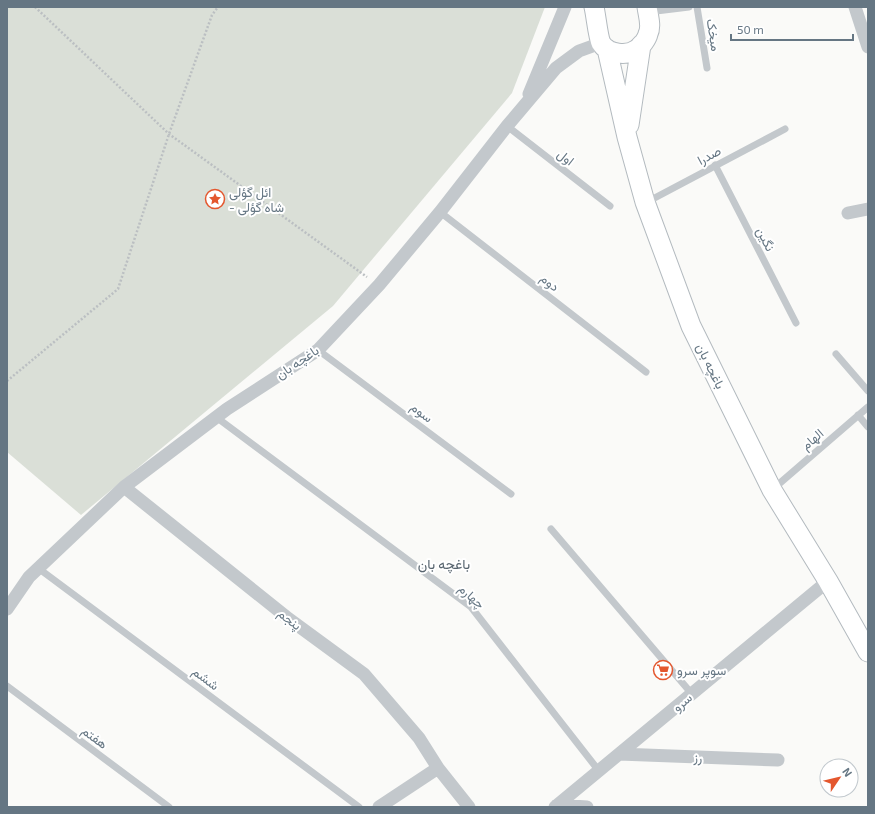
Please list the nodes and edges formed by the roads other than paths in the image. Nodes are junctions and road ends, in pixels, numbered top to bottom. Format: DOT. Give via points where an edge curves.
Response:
graph roads {
  1 [pos="565,7"];
  2 [pos="594,7"];
  3 [pos="689,7"];
  4 [pos="697,7"];
  5 [pos="856,7"];
  6 [pos="647,10"];
  7 [pos="641,45"];
  8 [pos="604,46"];
  9 [pos="868,47"];
  10 [pos="707,68"];
  11 [pos="525,105"];
  12 [pos="507,126"];
  13 [pos="785,129"];
  14 [pos="628,137"];
  15 [pos="715,166"];
  16 [pos="645,202"];
  17 [pos="610,206"];
  18 [pos="868,209"];
  19 [pos="440,212"];
  20 [pos="848,213"];
  21 [pos="796,323"];
  22 [pos="318,350"];
  23 [pos="836,354"];
  24 [pos="646,372"];
  25 [pos="868,391"];
  26 [pos="868,407"];
  27 [pos="858,415"];
  28 [pos="216,417"];
  29 [pos="868,426"];
  30 [pos="124,487"];
  31 [pos="772,490"];
  32 [pos="512,494"];
  33 [pos="551,529"];
  34 [pos="34,572"];
  35 [pos="828,581"];
  36 [pos="7,609"];
  37 [pos="868,625"];
  38 [pos="868,652"];
  39 [pos="7,686"];
  40 [pos="692,694"];
  41 [pos="619,754"];
  42 [pos="778,760"];
  43 [pos="438,768"];
  44 [pos="599,771"];
  45 [pos="556,806"];
  46 [pos="168,807"];
  47 [pos="359,807"];
  48 [pos="379,807"];
  49 [pos="469,807"];
  50 [pos="587,807"];
  1 -- 11 [label="street"];
  2 -- 8 [label="main road, باغچه بان"];
  3 -- 6 [label="lane"];
  4 -- 10 [label="lane, میخک"];
  5 -- 9 [label="street"];
  6 -- 7 [label="main road" via="649,34"];
  7 -- 8 [label="main road" via="630,53 620,54"];
  7 -- 14 [label="main road"];
  8 -- 11 [label="street, باغچه بان" via="579,51 556,68"];
  8 -- 14 [label="main road, باغچه بان"];
  11 -- 12 [label="street, باغچه بان"];
  12 -- 17 [label="lane, اول"];
  12 -- 19 [label="street, باغچه بان"];
  13 -- 15 [label="lane, صدرا"];
  14 -- 16 [label="main road, باغچه بان"];
  15 -- 16 [label="lane, صدرا"];
  15 -- 21 [label="lane, نگین"];
  16 -- 31 [label="main road, باغچه بان" via="691,326"];
  18 -- 20 [label="street"];
  19 -- 22 [label="street, باغچه بان" via="379,285"];
  19 -- 24 [label="lane, دوم"];
  22 -- 28 [label="street, باغچه بان"];
  22 -- 32 [label="lane, سوم"];
  23 -- 25 [label="lane"];
  26 -- 27 [label="lane, الهام"];
  27 -- 29 [label="lane"];
  27 -- 31 [label="lane, الهام"];
  28 -- 30 [label="street, باغچه بان"];
  28 -- 44 [label="lane, چهارم" via="471,607"];
  30 -- 34 [label="street, باغچه بان"];
  30 -- 43 [label="street, پنجم" via="289,619 364,674 420,738"];
  31 -- 35 [label="main road, باغچه بان"];
  33 -- 40 [label="lane"];
  34 -- 36 [label="street, باغچه بان"];
  34 -- 47 [label="lane, ششم"];
  35 -- 37 [label="main road"];
  35 -- 38 [label="main road"];
  35 -- 40 [label="street, سرو"];
  39 -- 46 [label="lane, هفتم"];
  40 -- 41 [label="street, سرو"];
  41 -- 42 [label="street, رز"];
  41 -- 44 [label="street, سرو"];
  43 -- 48 [label="street"];
  43 -- 49 [label="street"];
  44 -- 45 [label="street, سرو"];
  45 -- 50 [label="street"];
}
